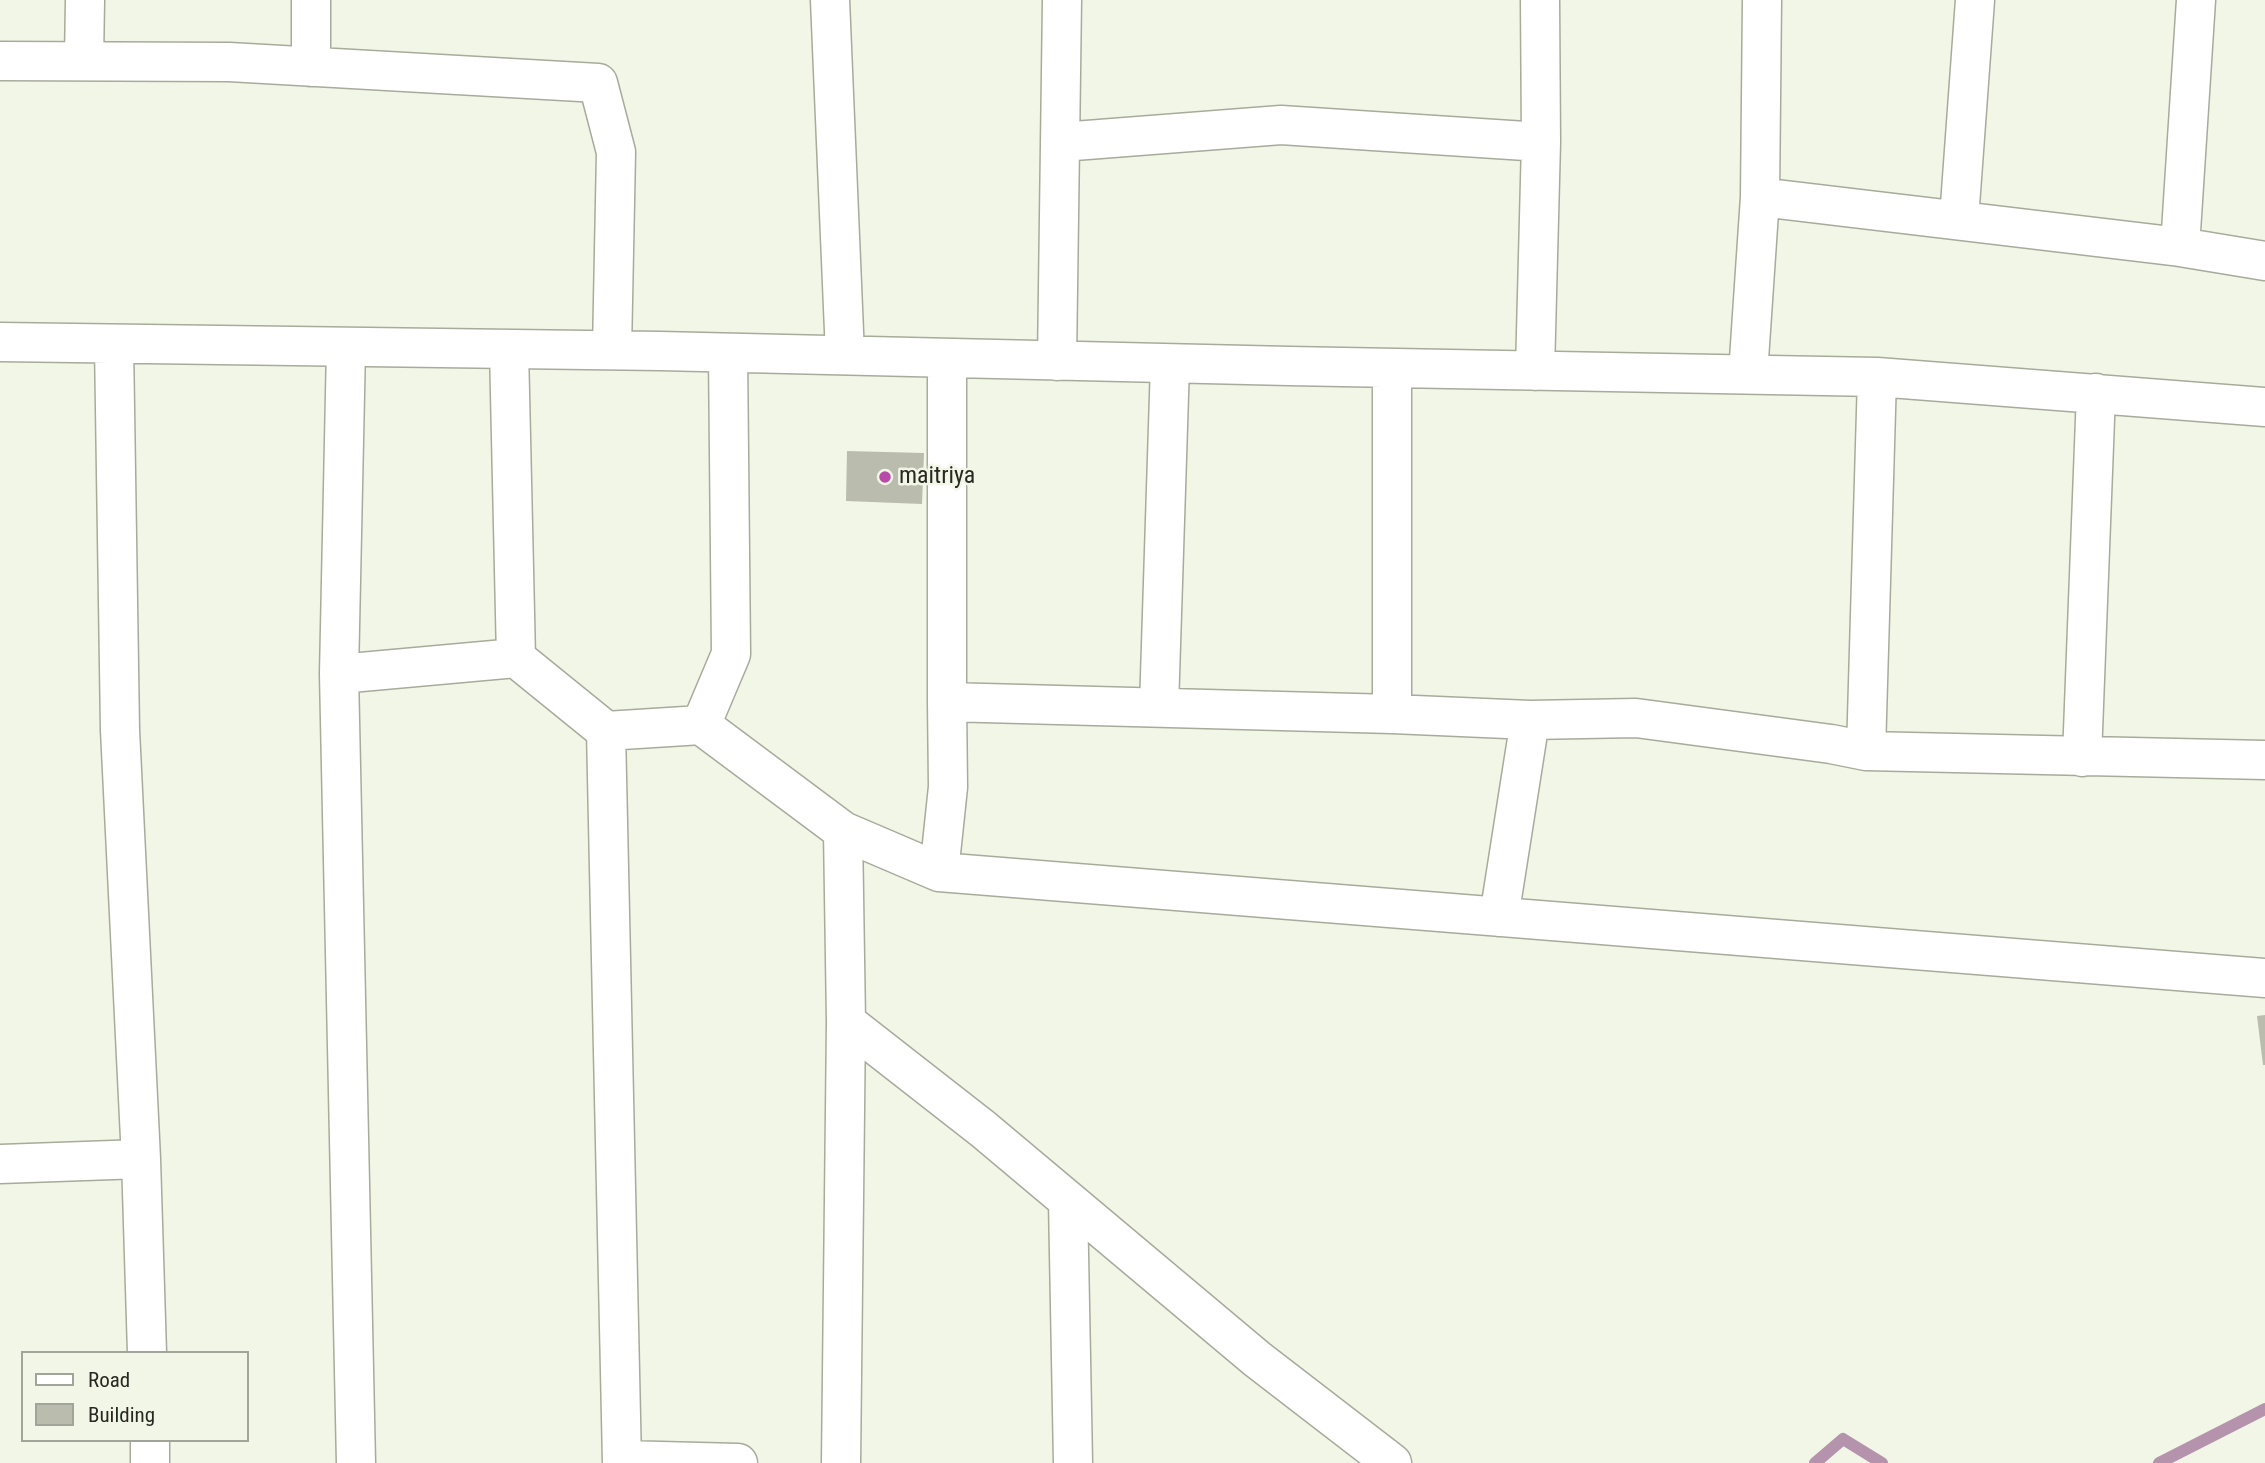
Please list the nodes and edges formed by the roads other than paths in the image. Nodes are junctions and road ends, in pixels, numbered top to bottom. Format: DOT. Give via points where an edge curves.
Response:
graph roads {
  1 [pos="85,0"];
  2 [pos="311,0"];
  3 [pos="830,0"];
  4 [pos="1062,0"];
  5 [pos="1540,0"];
  6 [pos="1762,0"];
  7 [pos="1975,0"];
  8 [pos="2196,0"];
  9 [pos="84,60"];
  10 [pos="0,61"];
  11 [pos="312,67"];
  12 [pos="1061,142"];
  13 [pos="1541,142"];
  14 [pos="1760,197"];
  15 [pos="1959,219"];
  16 [pos="2180,247"];
  17 [pos="2265,261"];
  18 [pos="0,342"];
  19 [pos="114,344"];
  20 [pos="346,347"];
  21 [pos="509,349"];
  22 [pos="612,350"];
  23 [pos="727,353"];
  24 [pos="845,355"];
  25 [pos="947,358"];
  26 [pos="1057,360"];
  27 [pos="1170,363"];
  28 [pos="1392,368"];
  29 [pos="1535,370"];
  30 [pos="1748,374"];
  31 [pos="1877,377"];
  32 [pos="2096,393"];
  33 [pos="2265,407"];
  34 [pos="516,657"];
  35 [pos="339,674"];
  36 [pos="947,702"];
  37 [pos="1159,707"];
  38 [pos="1392,714"];
  39 [pos="1530,720"];
  40 [pos="701,724"];
  41 [pos="607,731"];
  42 [pos="1866,751"];
  43 [pos="2082,757"];
  44 [pos="2265,760"];
  45 [pos="843,831"];
  46 [pos="939,872"];
  47 [pos="1499,917"];
  48 [pos="2265,978"];
  49 [pos="846,1022"];
  50 [pos="141,1159"];
  51 [pos="0,1164"];
  52 [pos="1068,1201"];
  53 [pos="147,1351"];
  54 [pos="150,1442"];
  55 [pos="622,1462"];
  56 [pos="150,1463"];
  57 [pos="356,1463"];
  58 [pos="738,1463"];
  59 [pos="841,1463"];
  60 [pos="1073,1463"];
  61 [pos="1392,1463"];
  1 -- 9 [label="street"];
  2 -- 11 [label="street"];
  3 -- 24 [label="street"];
  4 -- 12 [label="street"];
  5 -- 13 [label="street"];
  6 -- 14 [label="street"];
  7 -- 15 [label="street"];
  8 -- 16 [label="street"];
  9 -- 10 [label="street"];
  9 -- 11 [label="street"];
  11 -- 22 [label="street" via="598,83 616,152"];
  12 -- 13 [label="street" via="1281,125"];
  12 -- 26 [label="street"];
  13 -- 29 [label="street"];
  14 -- 15 [label="street"];
  14 -- 30 [label="street"];
  15 -- 16 [label="street"];
  16 -- 17 [label="street"];
  18 -- 19 [label="street"];
  19 -- 20 [label="street"];
  19 -- 50 [label="street" via="120,730"];
  20 -- 21 [label="street"];
  20 -- 35 [label="street"];
  21 -- 22 [label="street"];
  21 -- 34 [label="street"];
  22 -- 23 [label="street"];
  23 -- 24 [label="street"];
  23 -- 40 [label="street" via="730,654"];
  24 -- 25 [label="street"];
  25 -- 26 [label="street"];
  25 -- 36 [label="street"];
  26 -- 27 [label="street"];
  27 -- 28 [label="street"];
  27 -- 37 [label="street"];
  28 -- 29 [label="street"];
  28 -- 38 [label="street"];
  29 -- 30 [label="street"];
  30 -- 31 [label="street"];
  31 -- 32 [label="street"];
  31 -- 42 [label="street"];
  32 -- 33 [label="street"];
  32 -- 43 [label="street"];
  34 -- 35 [label="street"];
  34 -- 41 [label="street"];
  35 -- 57 [label="street"];
  36 -- 37 [label="street"];
  36 -- 46 [label="street" via="948,787"];
  37 -- 38 [label="street"];
  38 -- 39 [label="street"];
  39 -- 42 [label="street" via="1636,718"];
  39 -- 47 [label="street"];
  40 -- 41 [label="street"];
  40 -- 45 [label="street"];
  41 -- 55 [label="street"];
  42 -- 43 [label="street"];
  43 -- 44 [label="street"];
  45 -- 46 [label="street"];
  45 -- 49 [label="street"];
  46 -- 47 [label="street"];
  47 -- 48 [label="street"];
  49 -- 52 [label="street"];
  49 -- 59 [label="street"];
  50 -- 51 [label="street"];
  50 -- 53 [label="street"];
  52 -- 60 [label="street"];
  52 -- 61 [label="street" via="1257,1359"];
  54 -- 56 [label="street"];
  55 -- 58 [label="street"];
}
